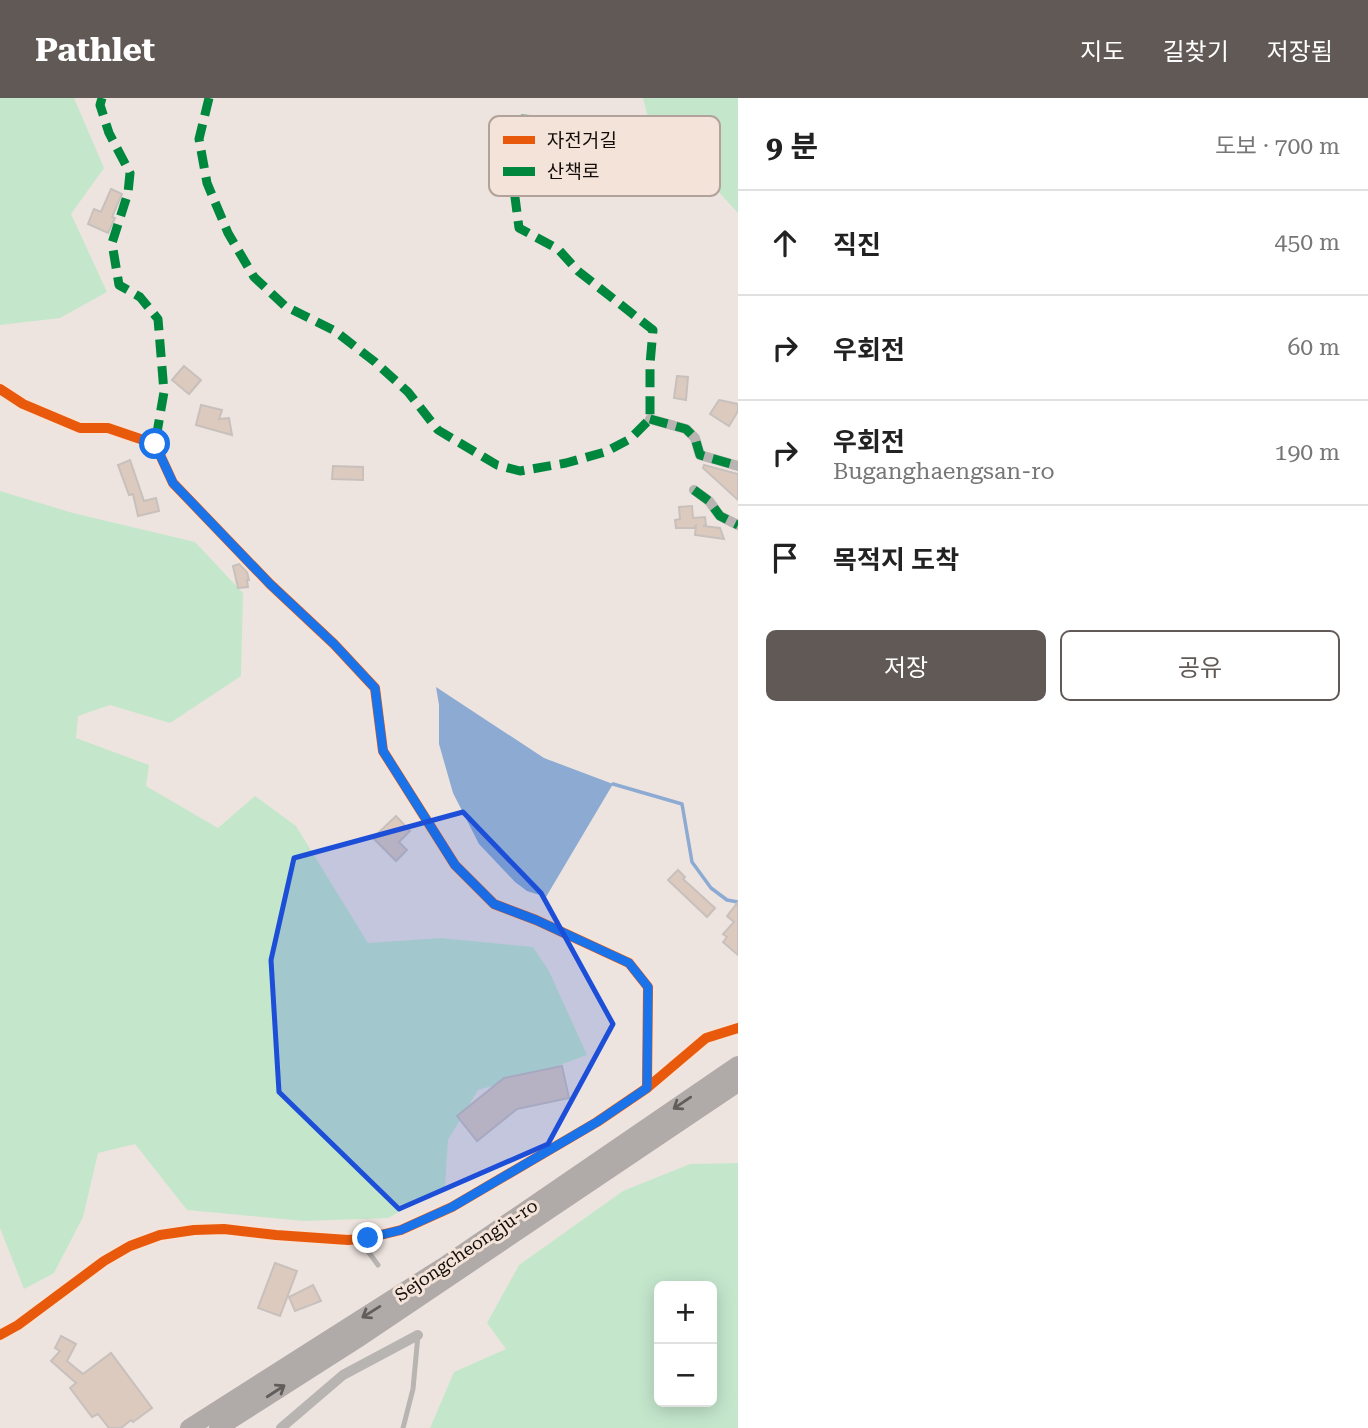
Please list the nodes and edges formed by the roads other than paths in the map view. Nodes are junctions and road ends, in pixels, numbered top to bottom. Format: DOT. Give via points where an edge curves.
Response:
graph roads {
  1 [pos="0,389"];
  2 [pos="650,419"];
  3 [pos="738,466"];
  4 [pos="694,490"];
  5 [pos="738,525"];
  6 [pos="738,1028"];
  7 [pos="738,1065"];
  8 [pos="738,1083"];
  9 [pos="647,1088"];
  10 [pos="359,1239"];
  11 [pos="378,1265"];
  12 [pos="0,1335"];
  13 [pos="418,1335"];
  14 [pos="189,1428"];
  15 [pos="218,1428"];
  16 [pos="281,1428"];
  17 [pos="403,1428"];
  1 -- 9 [label="street" via="80,428 108,428 155,444 173,483 375,688 383,751 455,865 494,904 629,963 648,987"];
  2 -- 3 [label="street" via="686,429 701,455"];
  4 -- 5 [label="street" via="720,516"];
  6 -- 9 [label="street" via="706,1038"];
  7 -- 14 [label="highway, Sejongcheongju-ro, one-way" via="447,1264"];
  15 -- 8 [label="highway, Sejongcheongju-ro, one-way"];
  9 -- 10 [label="street" via="452,1207 401,1230"];
  10 -- 11 [label="lane"];
  10 -- 12 [label="street" via="223,1229 160,1235 104,1261"];
  13 -- 16 [label="street" via="343,1375"];
  13 -- 17 [label="lane" via="413,1389"];
}
